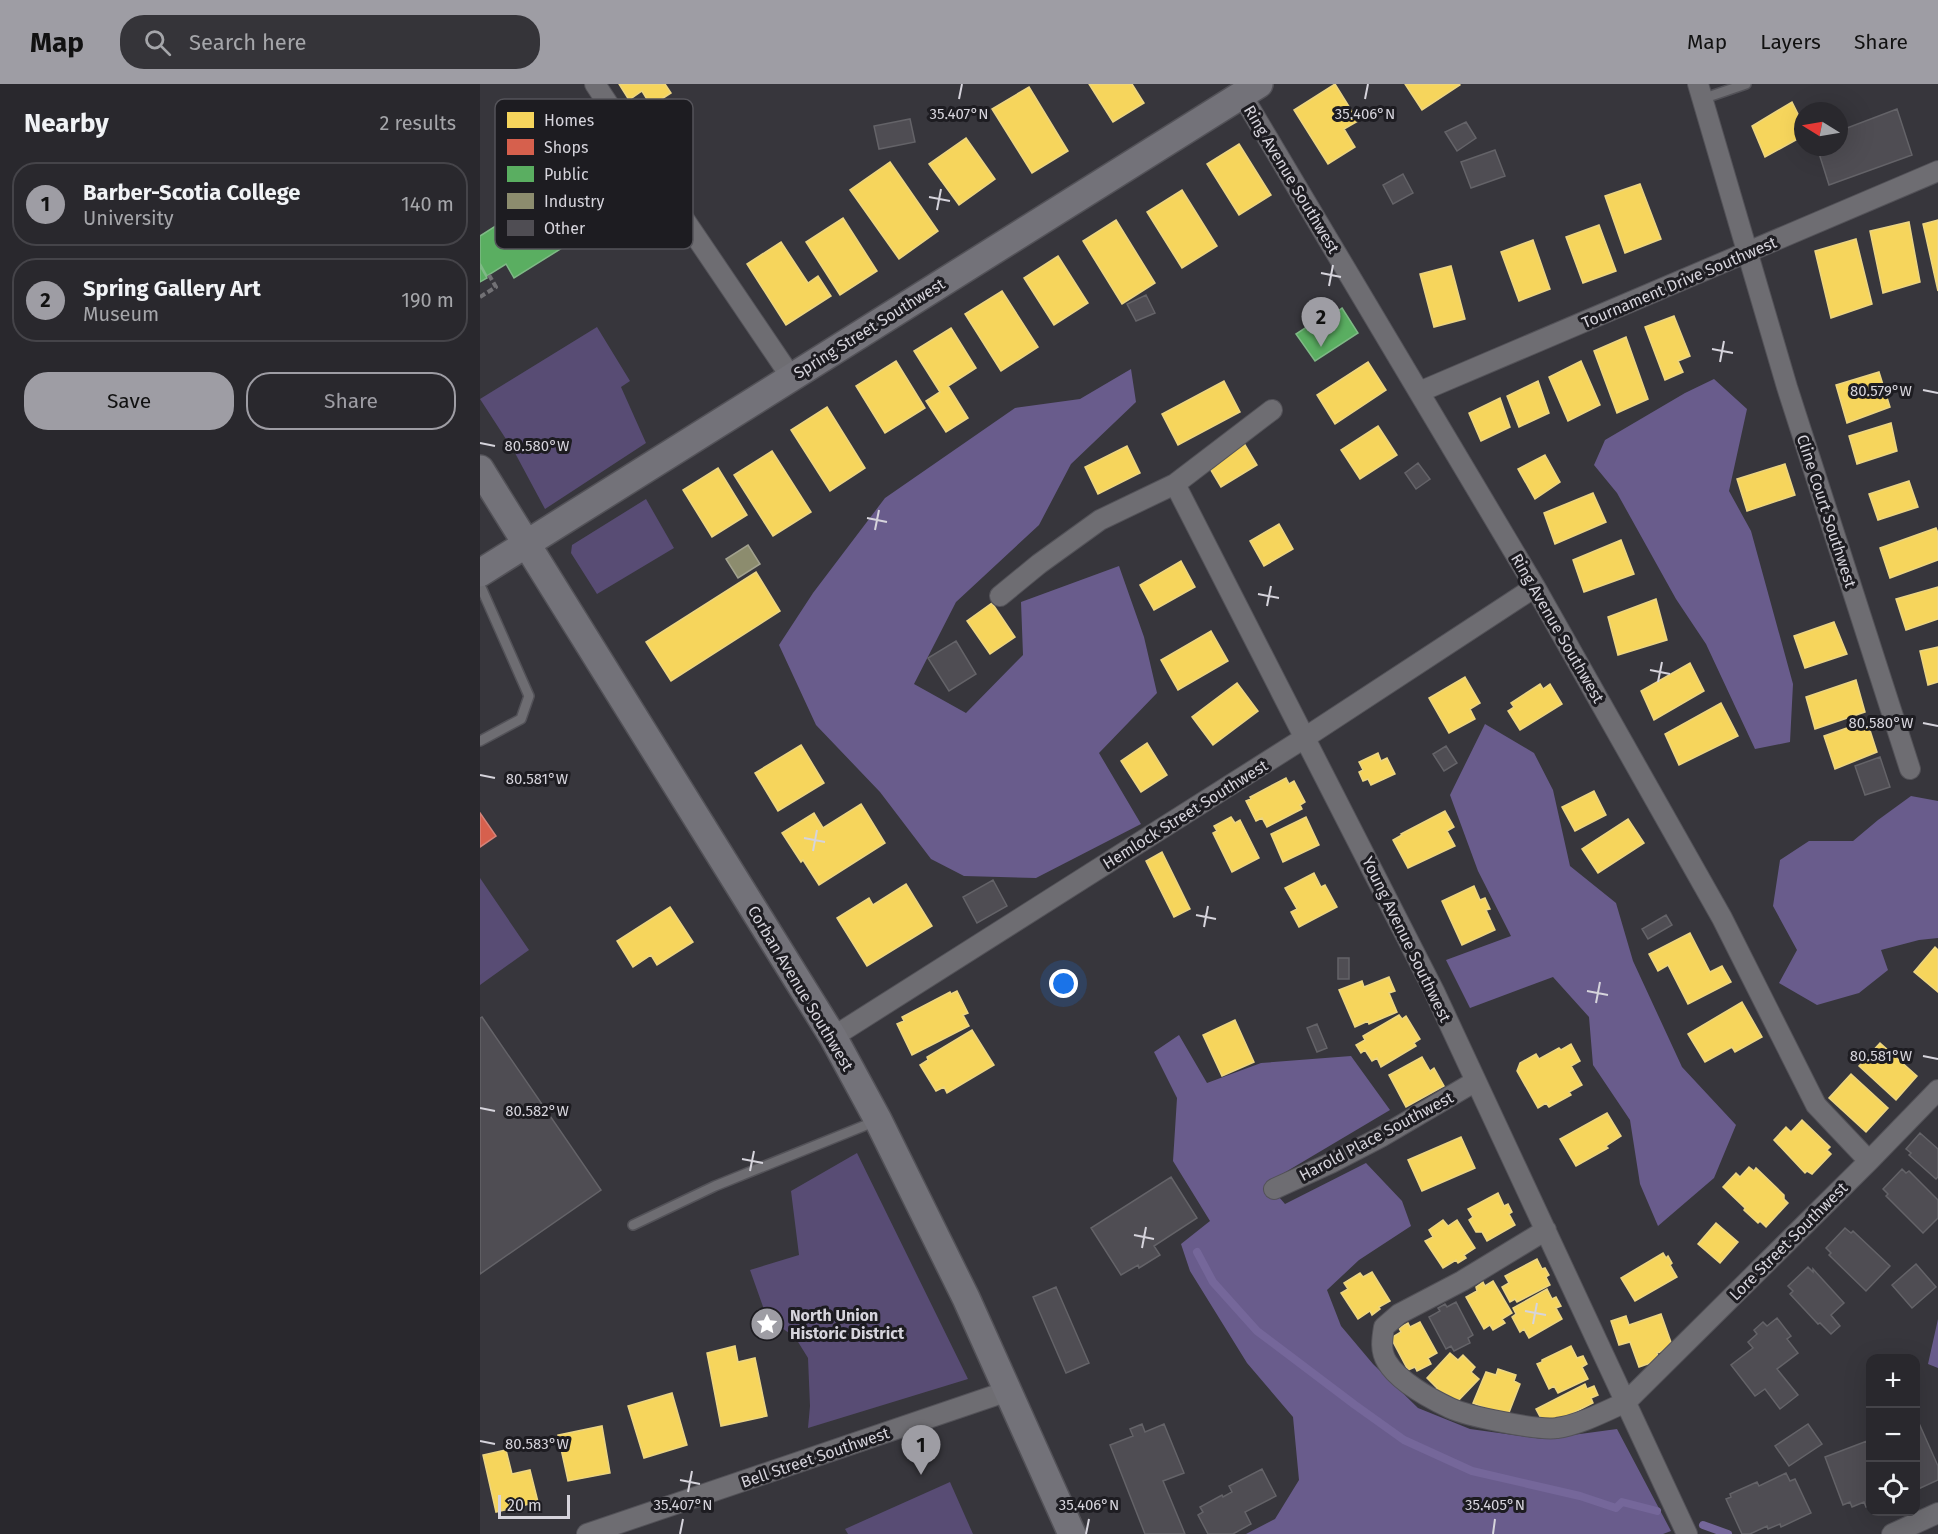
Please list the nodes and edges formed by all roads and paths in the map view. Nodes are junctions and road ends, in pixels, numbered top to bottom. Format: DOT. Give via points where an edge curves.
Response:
graph roads {
  1 [pos="595,84"];
  2 [pos="1746,84"];
  3 [pos="1250,89"];
  4 [pos="1700,92"];
  5 [pos="605,99"];
  6 [pos="1938,171"];
  7 [pos="693,233"];
  8 [pos="1748,253"];
  9 [pos="489,275"];
  10 [pos="480,297"];
  11 [pos="791,377"];
  12 [pos="1419,392"];
  13 [pos="1272,410"];
  14 [pos="480,468"];
  15 [pos="1175,484"];
  16 [pos="526,544"];
  17 [pos="480,573"];
  18 [pos="480,585"];
  19 [pos="1535,586"];
  20 [pos="1000,596"];
  21 [pos="1306,737"];
  22 [pos="480,741"];
  23 [pos="1910,769"];
  24 [pos="833,1037"];
  25 [pos="1476,1081"];
  26 [pos="1938,1090"];
  27 [pos="878,1120"];
  28 [pos="1869,1161"];
  29 [pos="1274,1189"];
  30 [pos="633,1225"];
  31 [pos="1546,1230"];
  32 [pos="1008,1391"];
  33 [pos="1631,1396"];
  34 [pos="1938,1513"];
  35 [pos="587,1534"];
  36 [pos="1072,1534"];
  37 [pos="1687,1534"];
  38 [pos="1892,1534"];
  1 -- 5 [label="street"];
  2 -- 4 [label="lane"];
  3 -- 11 [label="street, Spring Street Southwest"];
  3 -- 12 [label="street, Ring Avenue Southwest"];
  4 -- 8 [label="street, Cline Court Southwest"];
  6 -- 8 [label="street, Tournament Drive Southwest"];
  7 -- 11 [label="street"];
  8 -- 12 [label="street, Tournament Drive Southwest"];
  8 -- 23 [label="street, Cline Court Southwest"];
  9 -- 10 [label="path" via="496,287"];
  11 -- 16 [label="street, Spring Street Southwest"];
  12 -- 19 [label="street, Ring Avenue Southwest"];
  13 -- 15 [label="street"];
  14 -- 16 [label="street, Corban Avenue Southwest"];
  15 -- 20 [label="street" via="1100,520"];
  15 -- 21 [label="street, Young Avenue Southwest"];
  16 -- 17 [label="street, Spring Street Southwest"];
  16 -- 24 [label="street, Corban Avenue Southwest"];
  18 -- 22 [label="lane" via="529,696 521,719"];
  19 -- 21 [label="street, Hemlock Street Southwest"];
  19 -- 28 [label="street, Ring Avenue Southwest" via="1722,918 1816,1105"];
  21 -- 24 [label="street, Hemlock Street Southwest"];
  21 -- 25 [label="street, Young Avenue Southwest"];
  24 -- 27 [label="street, Corban Avenue Southwest"];
  25 -- 29 [label="street, Harold Place Southwest" via="1381,1137"];
  25 -- 31 [label="street, Young Avenue Southwest"];
  26 -- 28 [label="street, Lore Street Southwest"];
  27 -- 30 [label="lane" via="715,1186"];
  27 -- 32 [label="street, Corban Avenue Southwest"];
  28 -- 33 [label="street, Lore Street Southwest"];
  31 -- 33 [label="street, Young Avenue Southwest"];
  31 -- 33 [label="street, Lore Street Southwest" via="1399,1314 1384,1327 1381,1345 1387,1363 1404,1381 1452,1409 1529,1427 1557,1428 1596,1416"];
  32 -- 35 [label="street, Bell Street Southwest"];
  32 -- 36 [label="street, Corban Avenue Southwest"];
  33 -- 37 [label="street, Young Avenue Southwest"];
  34 -- 38 [label="street"];
}
